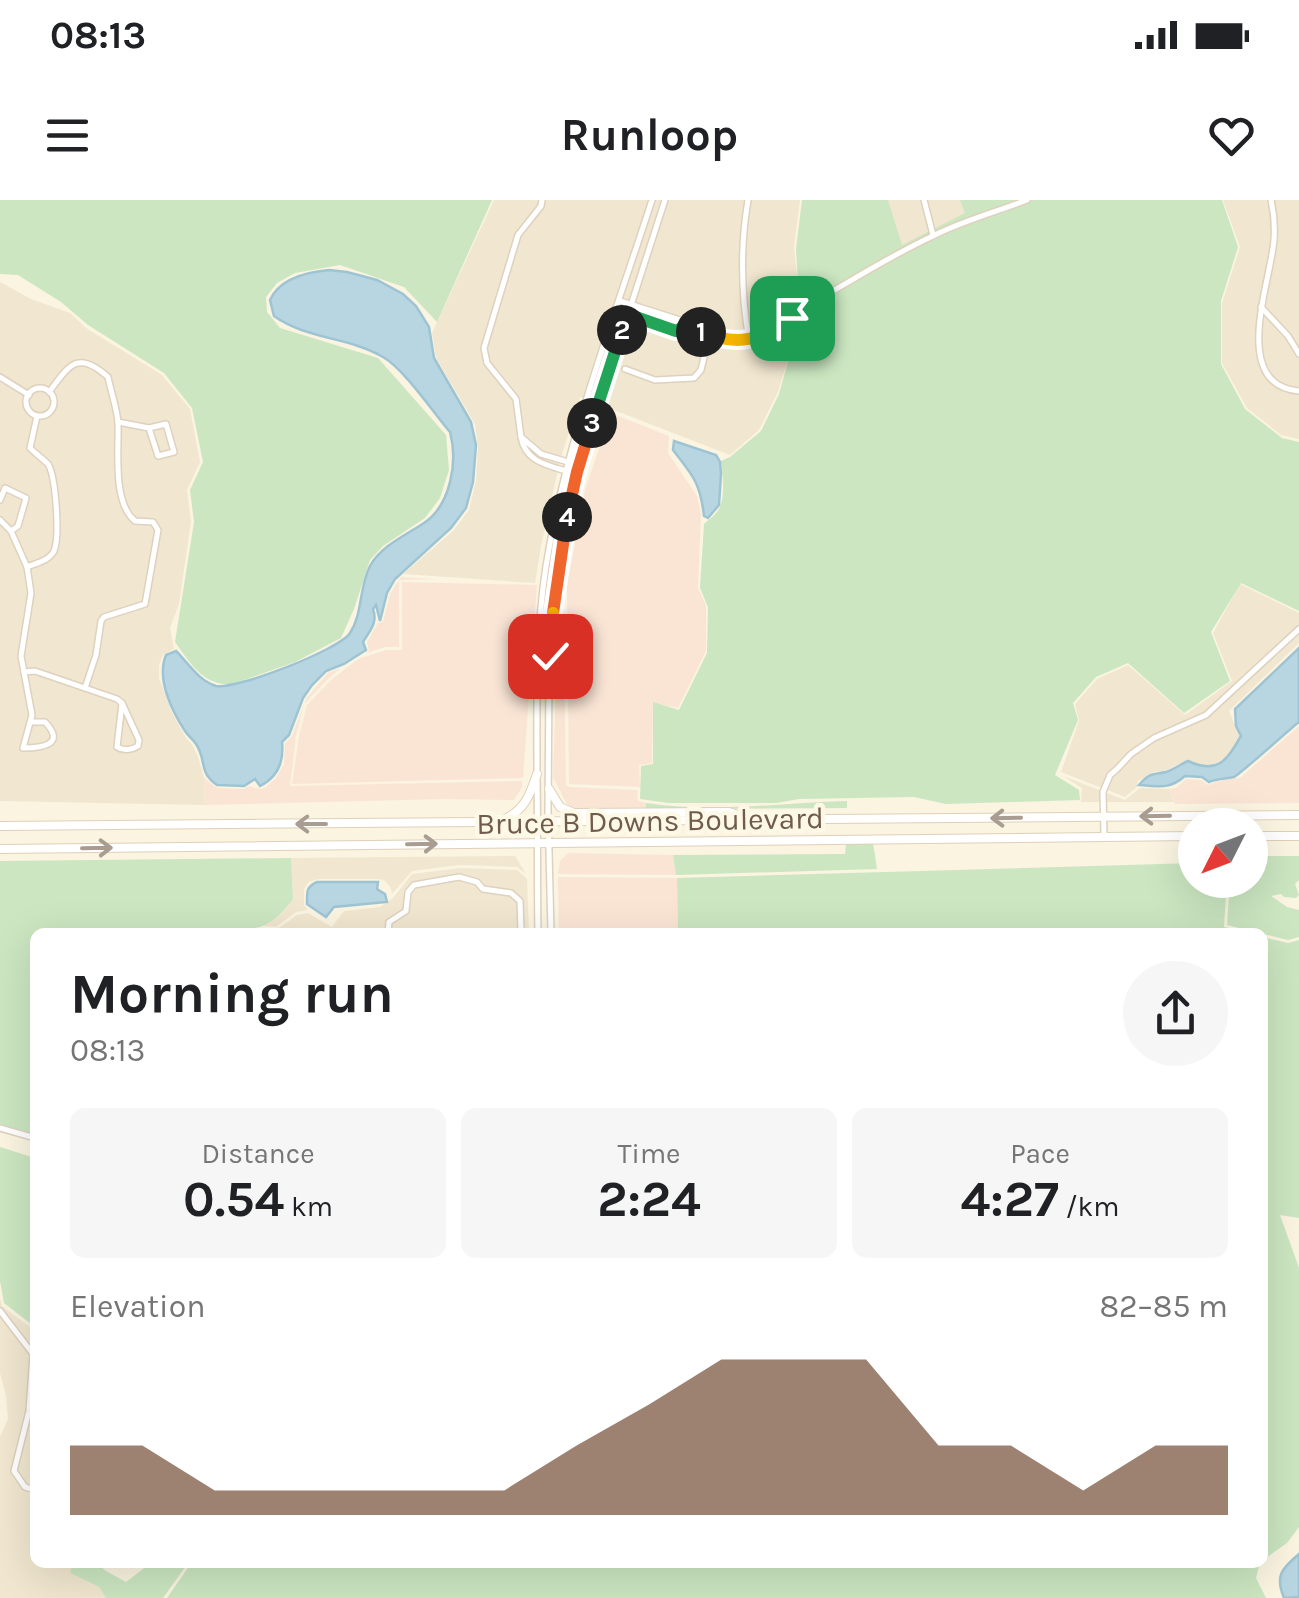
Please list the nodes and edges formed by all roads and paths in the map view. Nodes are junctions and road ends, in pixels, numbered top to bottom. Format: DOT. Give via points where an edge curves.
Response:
graph roads {
  1 [pos="542,200"];
  2 [pos="652,200"];
  3 [pos="665,200"];
  4 [pos="748,200"];
  5 [pos="924,200"];
  6 [pos="1026,200"];
  7 [pos="1271,200"];
  8 [pos="934,235"];
  9 [pos="620,301"];
  10 [pos="630,304"];
  11 [pos="1261,307"];
  12 [pos="616,310"];
  13 [pos="627,314"];
  14 [pos="685,326"];
  15 [pos="709,336"];
  16 [pos="749,340"];
  17 [pos="1299,354"];
  18 [pos="625,369"];
  19 [pos="0,377"];
  20 [pos="1299,391"];
  21 [pos="49,392"];
  22 [pos="29,394"];
  23 [pos="37,416"];
  24 [pos="118,422"];
  25 [pos="149,428"];
  26 [pos="521,437"];
  27 [pos="541,454"];
  28 [pos="538,462"];
  29 [pos="567,467"];
  30 [pos="577,472"];
  31 [pos="0,500"];
  32 [pos="0,520"];
  33 [pos="10,531"];
  34 [pos="27,567"];
  35 [pos="1299,629"];
  36 [pos="24,672"];
  37 [pos="85,688"];
  38 [pos="122,703"];
  39 [pos="30,722"];
  40 [pos="537,774"];
  41 [pos="548,789"];
  42 [pos="1299,814"];
  43 [pos="1103,816"];
  44 [pos="753,820"];
  45 [pos="498,822"];
  46 [pos="538,822"];
  47 [pos="549,822"];
  48 [pos="0,826"];
  49 [pos="1104,836"];
  50 [pos="1178,836"];
  51 [pos="1268,836"];
  52 [pos="1299,836"];
  53 [pos="537,843"];
  54 [pos="550,843"];
  55 [pos="0,849"];
  56 [pos="388,928"];
  57 [pos="521,928"];
  58 [pos="538,928"];
  59 [pos="551,928"];
  60 [pos="0,1128"];
  61 [pos="30,1137"];
  62 [pos="0,1311"];
  63 [pos="30,1350"];
  64 [pos="30,1411"];
  65 [pos="30,1488"];
  1 -- 26 [label="street" via="518,235 484,348 487,363 516,400"];
  2 -- 9 [label="street"];
  3 -- 10 [label="street"];
  4 -- 16 [label="street" via="742,295"];
  5 -- 8 [label="street"];
  6 -- 8 [label="street"];
  7 -- 11 [label="street" via="1274,242"];
  8 -- 16 [label="street"];
  9 -- 10 [label="street"];
  9 -- 12 [label="street"];
  10 -- 13 [label="street"];
  10 -- 14 [label="street"];
  11 -- 17 [label="street"];
  11 -- 20 [label="street" via="1261,358 1268,374 1285,390"];
  12 -- 13 [label="street"];
  12 -- 29 [label="street"];
  13 -- 14 [label="street" via="676,331"];
  13 -- 30 [label="street"];
  14 -- 15 [label="street"];
  15 -- 16 [label="street"];
  15 -- 18 [label="street" via="694,378 655,380"];
  19 -- 22 [label="street"];
  21 -- 22 [label="street"];
  21 -- 23 [label="street" via="52,408"];
  21 -- 24 [label="street" via="72,363 104,372"];
  22 -- 23 [label="street" via="27,408"];
  23 -- 34 [label="street" via="30,448 52,474 57,534 48,559"];
  24 -- 25 [label="street"];
  24 -- 37 [label="street" via="124,507 158,530 145,604 104,616"];
  25 -- 25 [label="street" via="158,456 174,452 166,424"];
  26 -- 27 [label="street"];
  26 -- 28 [label="street"];
  27 -- 28 [label="street"];
  27 -- 29 [label="street"];
  28 -- 29 [label="street"];
  29 -- 30 [label="street"];
  29 -- 40 [label="street" via="540,614"];
  30 -- 41 [label="street" via="553,613"];
  31 -- 33 [label="street" via="5,488 26,498 18,526"];
  32 -- 33 [label="street"];
  33 -- 34 [label="street"];
  34 -- 36 [label="street"];
  35 -- 43 [label="street" via="1206,715 1131,754 1106,782"];
  36 -- 37 [label="street"];
  36 -- 39 [label="street"];
  37 -- 38 [label="street"];
  38 -- 38 [label="street" via="139,740 134,749 117,747"];
  39 -- 39 [label="street" via="23,748 50,745 46,722"];
  40 -- 45 [label="main road" via="522,808"];
  40 -- 46 [label="street"];
  41 -- 44 [label="main road" via="560,807 574,813 729,812"];
  41 -- 47 [label="street"];
  42 -- 43 [label="main road, Bruce B Downs Boulevard, one-way"];
  43 -- 44 [label="main road, Bruce B Downs Boulevard, one-way"];
  43 -- 49 [label="street"];
  44 -- 47 [label="main road, Bruce B Downs Boulevard"];
  45 -- 46 [label="main road, Bruce B Downs Boulevard"];
  45 -- 48 [label="main road, Bruce B Downs Boulevard, one-way"];
  46 -- 47 [label="main road, Bruce B Downs Boulevard"];
  46 -- 53 [label="street"];
  47 -- 54 [label="street"];
  49 -- 50 [label="main road, Bruce B Downs Boulevard"];
  49 -- 54 [label="main road, Bruce B Downs Boulevard"];
  51 -- 52 [label="main road"];
  53 -- 54 [label="main road, Bruce B Downs Boulevard"];
  55 -- 53 [label="main road, Bruce B Downs Boulevard, one-way"];
  53 -- 58 [label="street"];
  54 -- 59 [label="street"];
  56 -- 57 [label="street" via="406,910 414,885 459,877 483,890 511,893 520,901"];
  60 -- 61 [label="street"];
  62 -- 63 [label="street"];
  64 -- 65 [label="street" via="14,1471"];
}
